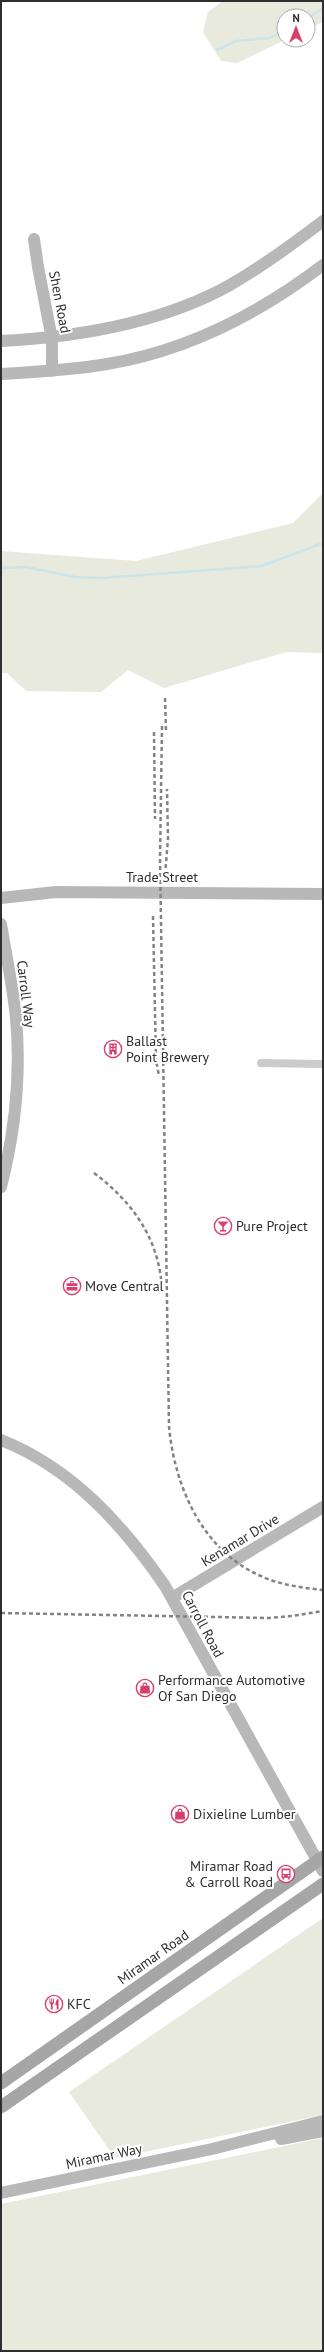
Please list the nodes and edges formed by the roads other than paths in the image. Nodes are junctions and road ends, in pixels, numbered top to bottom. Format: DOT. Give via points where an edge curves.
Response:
graph roads {
  1 [pos="323,221"];
  2 [pos="34,239"];
  3 [pos="323,265"];
  4 [pos="52,339"];
  5 [pos="1,341"];
  6 [pos="52,371"];
  7 [pos="1,374"];
  8 [pos="323,894"];
  9 [pos="1,898"];
  10 [pos="1,924"];
  11 [pos="262,1063"];
  12 [pos="323,1064"];
  13 [pos="1,1187"];
  14 [pos="1,1440"];
  15 [pos="323,1507"];
  16 [pos="172,1598"];
  17 [pos="321,1863"];
  18 [pos="323,1884"];
  19 [pos="1,2083"];
  20 [pos="1,2107"];
  21 [pos="323,2121"];
  22 [pos="323,2131"];
  23 [pos="212,2149"];
  24 [pos="1,2193"];
  1 -- 4 [label="street" via="290,247 229,285 185,305 132,322"];
  2 -- 4 [label="street, Shen Road"];
  3 -- 6 [label="street" via="282,294 245,315 176,346 108,364"];
  4 -- 5 [label="street"];
  4 -- 6 [label="street, Shen Road"];
  6 -- 7 [label="street"];
  8 -- 9 [label="street, Trade Street" via="56,892"];
  10 -- 13 [label="street, Carroll Way" via="16,1018 18,1077 10,1150"];
  11 -- 12 [label="street"];
  14 -- 16 [label="street, Carroll Road" via="54,1469 86,1493 119,1524 138,1547"];
  15 -- 16 [label="street, Kenamar Drive"];
  16 -- 17 [label="street, Carroll Road"];
  17 -- 19 [label="main road, Miramar Road"];
  18 -- 20 [label="main road"];
  21 -- 23 [label="street, Miramar Way"];
  22 -- 23 [label="street, Miramar Way"];
  23 -- 24 [label="street, Miramar Way"];
}
